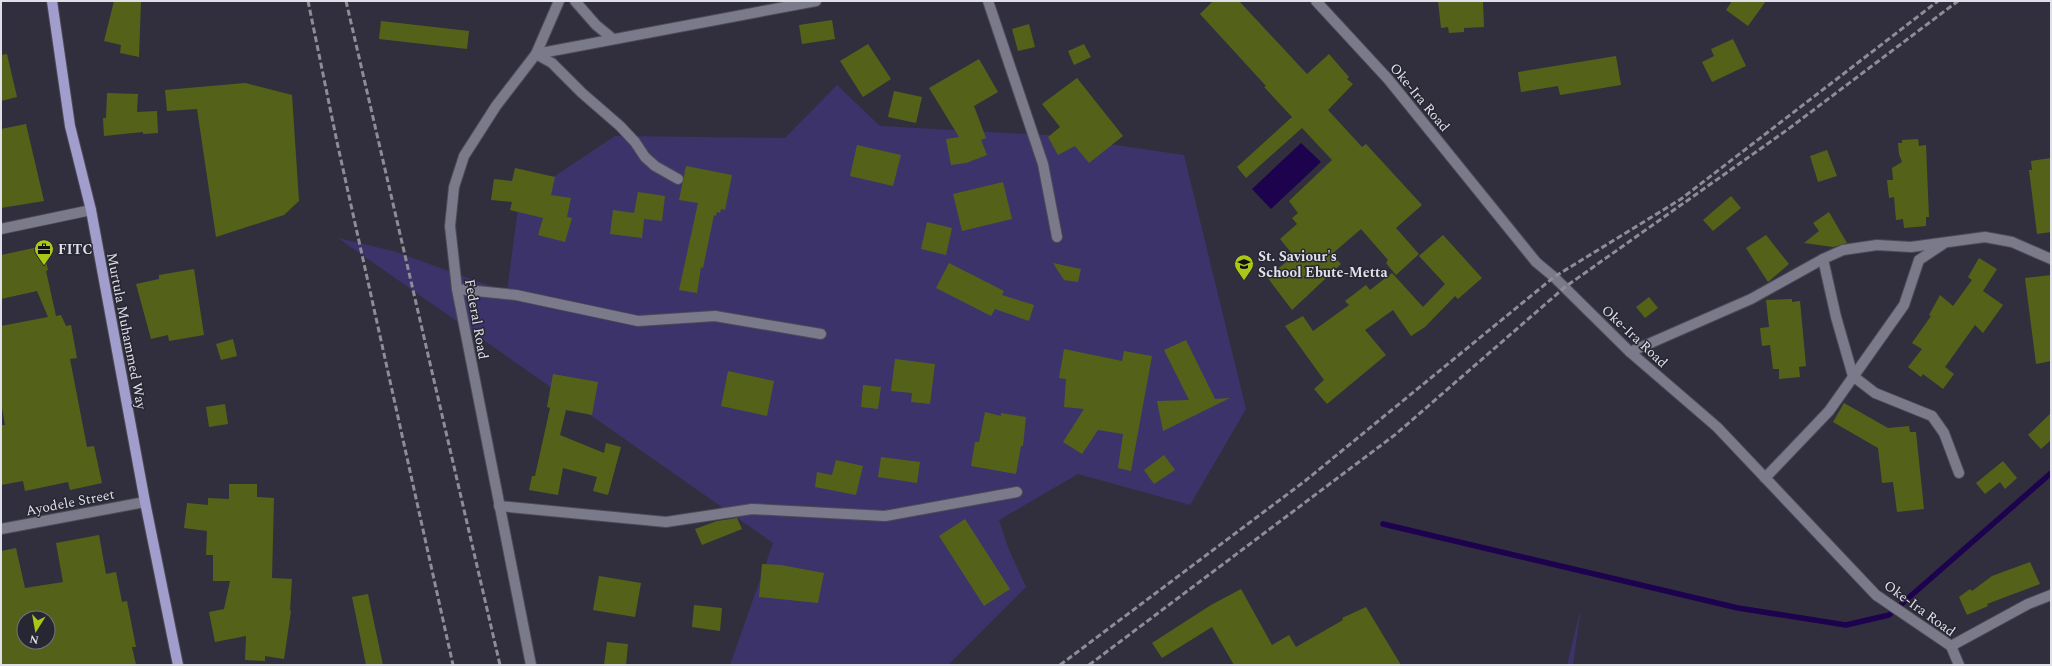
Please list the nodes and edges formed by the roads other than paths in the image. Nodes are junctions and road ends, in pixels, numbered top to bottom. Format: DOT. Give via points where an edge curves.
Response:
graph roads {
  1 [pos="52,1"];
  2 [pos="559,1"];
  3 [pos="574,1"];
  4 [pos="816,1"];
  5 [pos="988,1"];
  6 [pos="1316,1"];
  7 [pos="614,40"];
  8 [pos="536,54"];
  9 [pos="678,179"];
  10 [pos="91,210"];
  11 [pos="1,229"];
  12 [pos="1057,237"];
  13 [pos="1945,243"];
  14 [pos="1823,259"];
  15 [pos="2051,259"];
  16 [pos="457,289"];
  17 [pos="821,334"];
  18 [pos="1630,352"];
  19 [pos="1853,376"];
  20 [pos="1959,473"];
  21 [pos="1765,478"];
  22 [pos="1017,492"];
  23 [pos="145,502"];
  24 [pos="499,506"];
  25 [pos="1,529"];
  26 [pos="2051,595"];
  27 [pos="1950,646"];
  28 [pos="178,665"];
  29 [pos="531,665"];
  30 [pos="1959,665"];
  1 -- 10 [label="main road, Murtula Muhammed Way" via="70,126"];
  2 -- 8 [label="street, Federal Road"];
  3 -- 7 [label="street"];
  4 -- 7 [label="street"];
  5 -- 12 [label="street" via="1042,164"];
  6 -- 18 [label="street, Oke-Ira Road" via="1388,79 1536,262"];
  7 -- 8 [label="street"];
  8 -- 9 [label="street" via="552,63 620,126 655,166"];
  8 -- 16 [label="street, Federal Road" via="496,106 464,156 454,187 450,226"];
  10 -- 11 [label="street"];
  10 -- 23 [label="main road, Murtula Muhammed Way"];
  13 -- 14 [label="street" via="1912,247 1878,245 1843,250"];
  13 -- 15 [label="street" via="1984,237 2012,242"];
  13 -- 19 [label="street" via="1918,260 1904,305"];
  14 -- 18 [label="street" via="1751,299"];
  14 -- 19 [label="street"];
  16 -- 17 [label="street" via="516,295 638,321 715,316"];
  16 -- 24 [label="street, Federal Road"];
  18 -- 21 [label="street, Oke-Ira Road" via="1717,427"];
  19 -- 20 [label="street" via="1875,393 1932,416 1944,433"];
  19 -- 21 [label="street" via="1829,411"];
  21 -- 27 [label="street, Oke-Ira Road" via="1876,595"];
  22 -- 24 [label="street" via="885,516 752,509 666,522"];
  23 -- 25 [label="street, Ayodele Street"];
  23 -- 28 [label="main road, Murtula Muhammed Way"];
  24 -- 29 [label="street, Federal Road"];
  26 -- 27 [label="street" via="2028,604"];
  27 -- 30 [label="street, Oke-Ira Road"];
}
